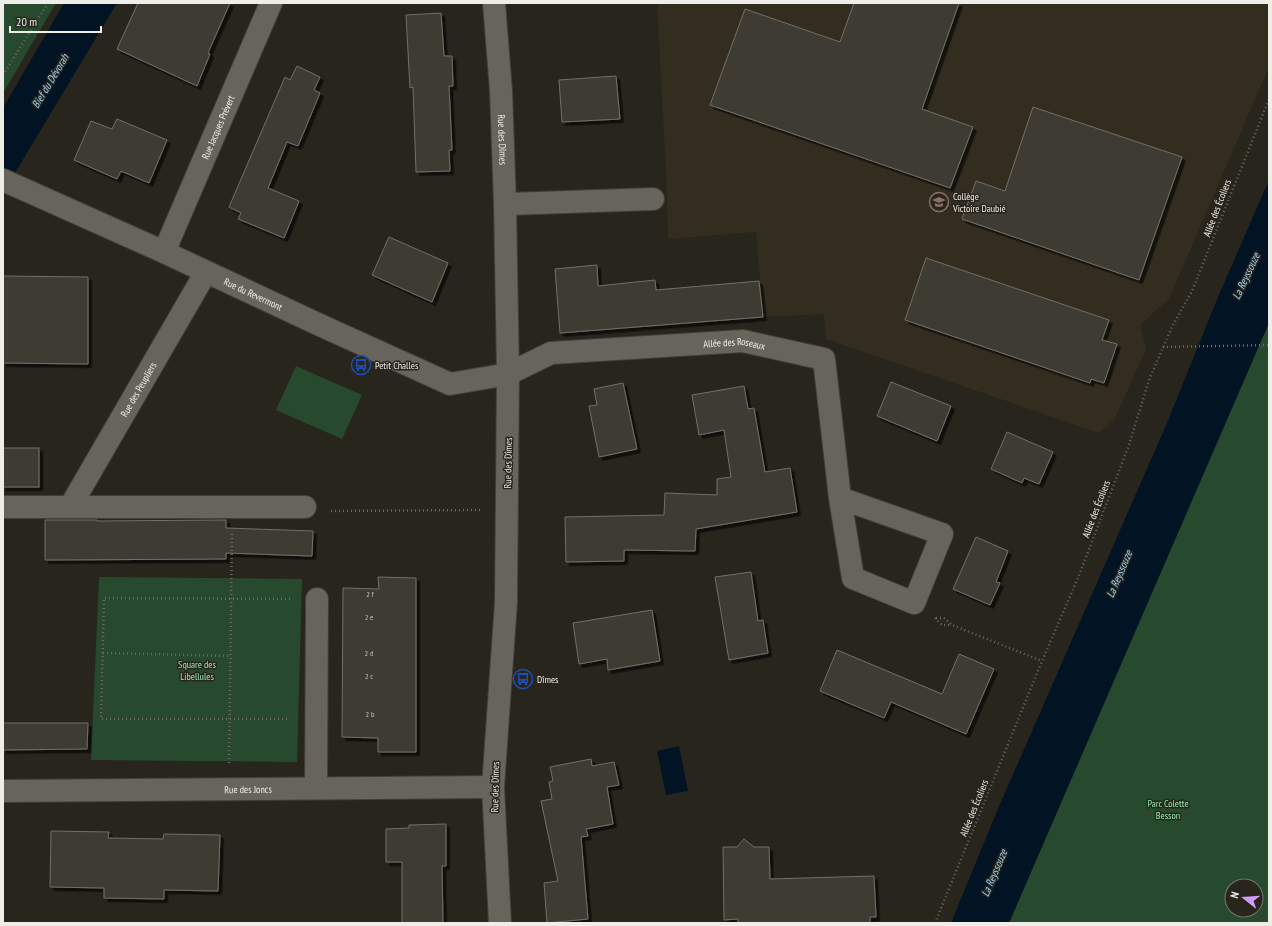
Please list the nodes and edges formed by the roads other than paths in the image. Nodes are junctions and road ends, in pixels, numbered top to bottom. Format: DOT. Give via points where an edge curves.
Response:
graph roads {
  1 [pos="271,3"];
  2 [pos="494,3"];
  3 [pos="3,180"];
  4 [pos="653,199"];
  5 [pos="505,204"];
  6 [pos="164,252"];
  7 [pos="206,272"];
  8 [pos="508,374"];
  9 [pos="840,498"];
  10 [pos="3,507"];
  11 [pos="70,507"];
  12 [pos="305,507"];
  13 [pos="317,599"];
  14 [pos="493,787"];
  15 [pos="316,788"];
  16 [pos="3,791"];
  17 [pos="500,923"];
  1 -- 6 [label="street, Rue Jacques Prévert"];
  2 -- 5 [label="street, Rue des Dîmes" via="501,91"];
  3 -- 6 [label="street, Rue du Revermont"];
  4 -- 5 [label="street"];
  5 -- 8 [label="street, Rue des Dîmes"];
  6 -- 7 [label="street, Rue du Revermont"];
  7 -- 8 [label="street, Rue du Revermont" via="450,384"];
  7 -- 11 [label="street, Rue des Peupliers"];
  8 -- 9 [label="street, Allée des Roseaux" via="550,353 743,341 824,359"];
  8 -- 14 [label="street, Rue des Dîmes" via="506,602"];
  9 -- 9 [label="street, Allée des Roseaux" via="853,578 914,603 942,534"];
  10 -- 11 [label="street"];
  11 -- 12 [label="street"];
  13 -- 15 [label="street"];
  14 -- 15 [label="street, Rue des Joncs"];
  14 -- 17 [label="street, Rue des Dîmes"];
  15 -- 16 [label="street, Rue des Joncs"];
}
